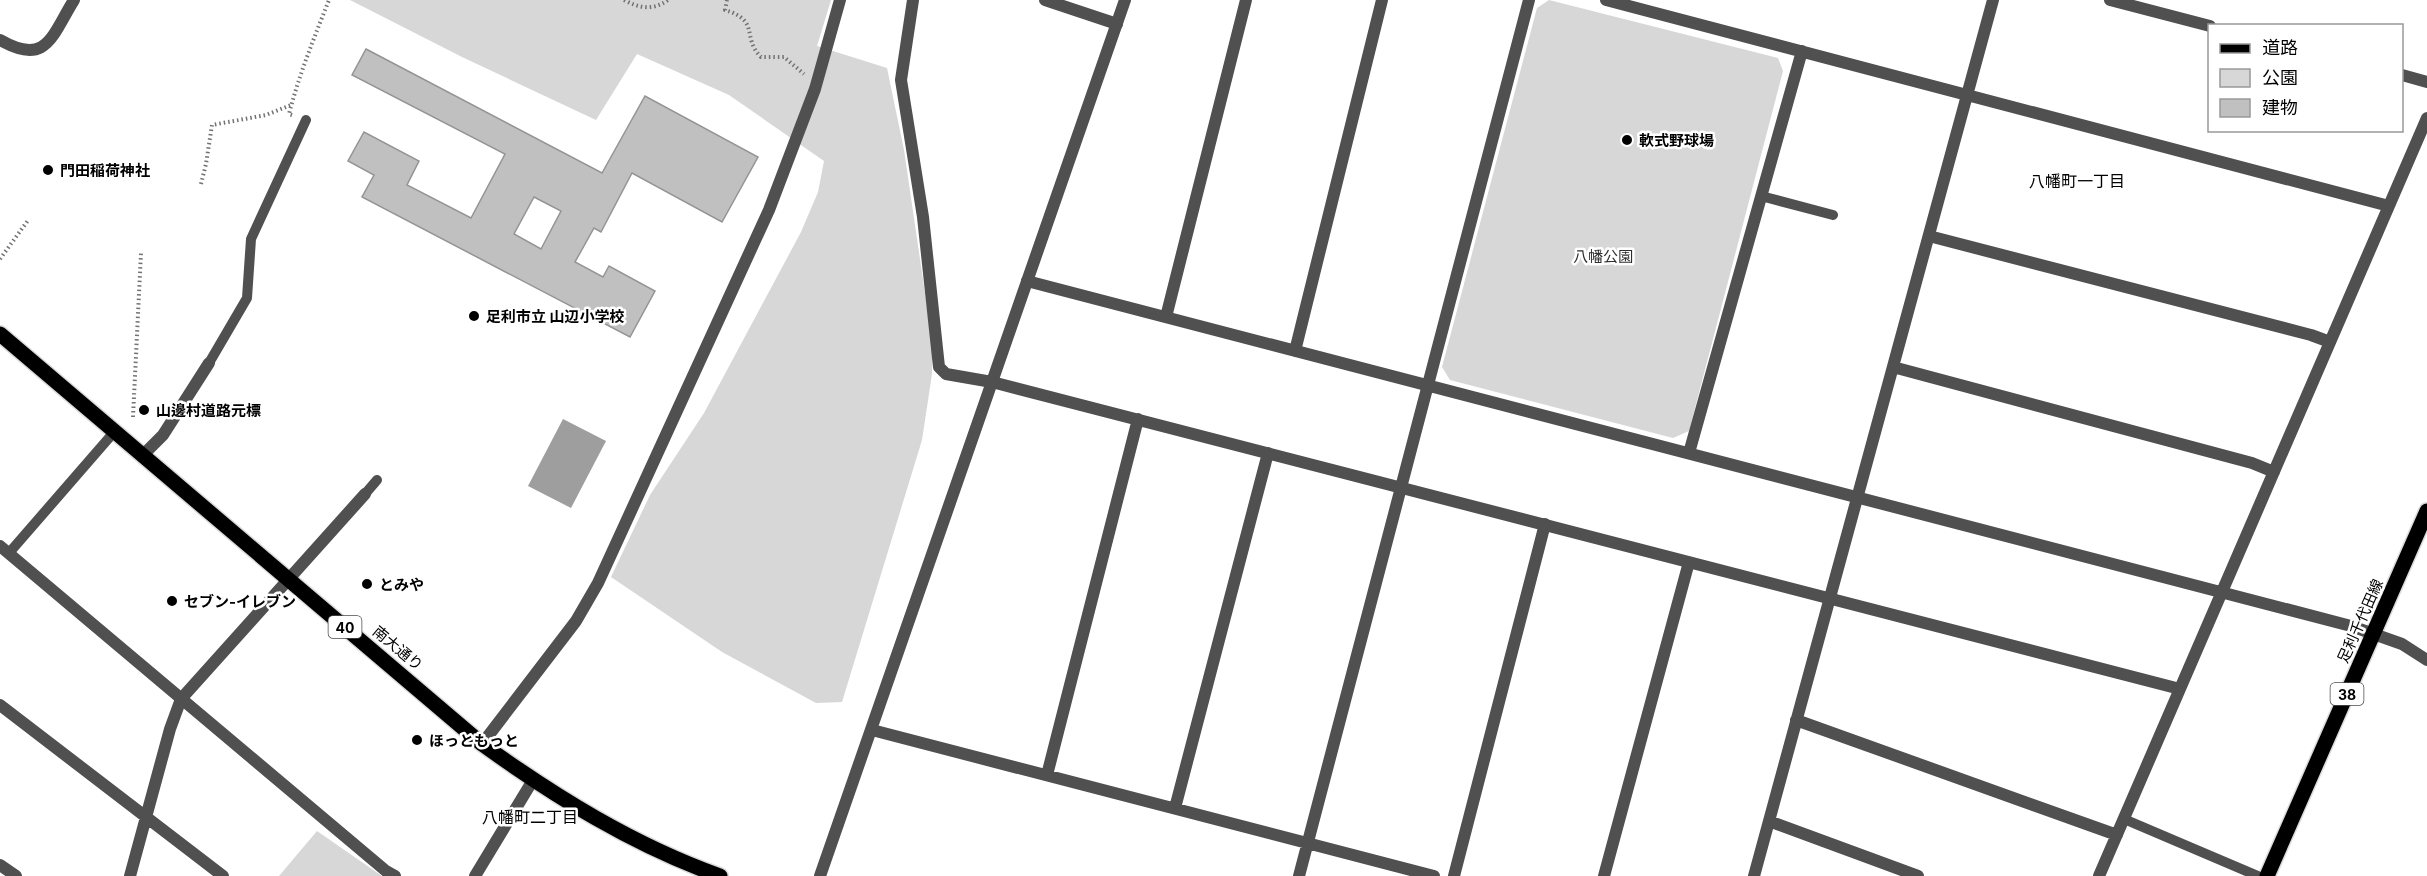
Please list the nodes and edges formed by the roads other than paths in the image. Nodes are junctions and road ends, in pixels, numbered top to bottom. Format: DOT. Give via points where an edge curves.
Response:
graph roads {
  1 [pos="74,0"];
  2 [pos="840,0"];
  3 [pos="913,0"];
  4 [pos="1045,0"];
  5 [pos="1125,0"];
  6 [pos="1245,0"];
  7 [pos="1382,0"];
  8 [pos="1529,0"];
  9 [pos="1606,0"];
  10 [pos="1993,0"];
  11 [pos="2110,0"];
  12 [pos="1117,24"];
  13 [pos="2208,25"];
  14 [pos="0,40"];
  15 [pos="1802,51"];
  16 [pos="2403,75"];
  17 [pos="2427,82"];
  18 [pos="1967,94"];
  19 [pos="2427,118"];
  20 [pos="306,120"];
  21 [pos="1761,196"];
  22 [pos="2389,206"];
  23 [pos="1833,215"];
  24 [pos="1929,236"];
  25 [pos="1027,281"];
  26 [pos="1166,317"];
  27 [pos="0,334"];
  28 [pos="2330,342"];
  29 [pos="1295,351"];
  30 [pos="209,363"];
  31 [pos="1893,367"];
  32 [pos="992,382"];
  33 [pos="1428,386"];
  34 [pos="1138,419"];
  35 [pos="115,431"];
  36 [pos="1268,453"];
  37 [pos="1689,453"];
  38 [pos="144,454"];
  39 [pos="2274,472"];
  40 [pos="377,480"];
  41 [pos="1401,487"];
  42 [pos="365,494"];
  43 [pos="1857,497"];
  44 [pos="2427,511"];
  45 [pos="1545,524"];
  46 [pos="4,550"];
  47 [pos="1689,562"];
  48 [pos="289,579"];
  49 [pos="2222,591"];
  50 [pos="1830,598"];
  51 [pos="2374,633"];
  52 [pos="2427,660"];
  53 [pos="2180,689"];
  54 [pos="181,699"];
  55 [pos="0,705"];
  56 [pos="1796,720"];
  57 [pos="872,730"];
  58 [pos="482,744"];
  59 [pos="1047,775"];
  60 [pos="533,780"];
  61 [pos="1175,808"];
  62 [pos="146,816"];
  63 [pos="2124,819"];
  64 [pos="1769,821"];
  65 [pos="2117,835"];
  66 [pos="1308,843"];
  67 [pos="0,866"];
  68 [pos="16,876"];
  69 [pos="130,876"];
  70 [pos="223,876"];
  71 [pos="395,876"];
  72 [pos="475,876"];
  73 [pos="720,876"];
  74 [pos="820,876"];
  75 [pos="1299,876"];
  76 [pos="1434,876"];
  77 [pos="1454,876"];
  78 [pos="1604,876"];
  79 [pos="1754,876"];
  80 [pos="1918,876"];
  81 [pos="2099,876"];
  82 [pos="2258,876"];
  83 [pos="2267,876"];
  1 -- 14 [label="street" via="45,46 27,52"];
  2 -- 58 [label="street" via="815,89 769,210 598,583 576,621"];
  3 -- 32 [label="street" via="901,80 923,217 939,367 945,374"];
  4 -- 12 [label="street"];
  5 -- 12 [label="street"];
  6 -- 26 [label="street"];
  7 -- 29 [label="street"];
  8 -- 33 [label="street"];
  9 -- 15 [label="street"];
  10 -- 18 [label="street"];
  11 -- 13 [label="street"];
  12 -- 25 [label="street"];
  15 -- 18 [label="street"];
  15 -- 21 [label="street"];
  16 -- 17 [label="street"];
  18 -- 22 [label="street"];
  18 -- 24 [label="street"];
  19 -- 22 [label="street"];
  20 -- 30 [label="lane" via="251,239 247,298"];
  21 -- 23 [label="lane"];
  21 -- 37 [label="street"];
  22 -- 28 [label="street"];
  24 -- 28 [label="street"];
  24 -- 31 [label="street"];
  25 -- 26 [label="street"];
  25 -- 32 [label="street"];
  26 -- 29 [label="street"];
  27 -- 35 [label="main road, 南大通り / 40"];
  28 -- 39 [label="street"];
  29 -- 33 [label="street"];
  30 -- 38 [label="street" via="163,435"];
  31 -- 39 [label="street"];
  31 -- 43 [label="street"];
  32 -- 34 [label="street"];
  32 -- 57 [label="street"];
  33 -- 37 [label="street"];
  33 -- 41 [label="street"];
  34 -- 36 [label="street"];
  34 -- 59 [label="street"];
  35 -- 38 [label="main road, 南大通り / 40"];
  35 -- 46 [label="lane"];
  36 -- 41 [label="street"];
  36 -- 61 [label="street"];
  37 -- 43 [label="street"];
  38 -- 48 [label="main road, 南大通り / 40"];
  39 -- 49 [label="street"];
  40 -- 42 [label="lane"];
  41 -- 45 [label="street"];
  41 -- 66 [label="street"];
  42 -- 48 [label="street"];
  43 -- 49 [label="street"];
  43 -- 50 [label="street"];
  44 -- 51 [label="main road, 足利千代田線 / 38"];
  45 -- 47 [label="street"];
  45 -- 77 [label="street"];
  46 -- 54 [label="street"];
  47 -- 50 [label="street"];
  47 -- 78 [label="street"];
  48 -- 54 [label="street"];
  48 -- 58 [label="main road, 南大通り / 40"];
  49 -- 51 [label="street"];
  49 -- 53 [label="street"];
  50 -- 53 [label="street"];
  50 -- 56 [label="street"];
  51 -- 52 [label="street"];
  51 -- 83 [label="main road, 足利千代田線 / 38"];
  53 -- 63 [label="street"];
  54 -- 62 [label="street"];
  54 -- 71 [label="street"];
  55 -- 62 [label="street"];
  56 -- 64 [label="street"];
  56 -- 65 [label="street"];
  57 -- 59 [label="street"];
  57 -- 74 [label="street"];
  58 -- 60 [label="main road, 南大通り / 40"];
  59 -- 61 [label="street"];
  60 -- 72 [label="street"];
  60 -- 73 [label="main road, 南大通り / 40" via="608,827"];
  61 -- 66 [label="street"];
  62 -- 69 [label="street"];
  62 -- 70 [label="street"];
  63 -- 65 [label="street"];
  63 -- 82 [label="lane"];
  64 -- 79 [label="street"];
  64 -- 80 [label="street"];
  65 -- 81 [label="street"];
  66 -- 75 [label="street"];
  66 -- 76 [label="street"];
  67 -- 68 [label="street"];
}
